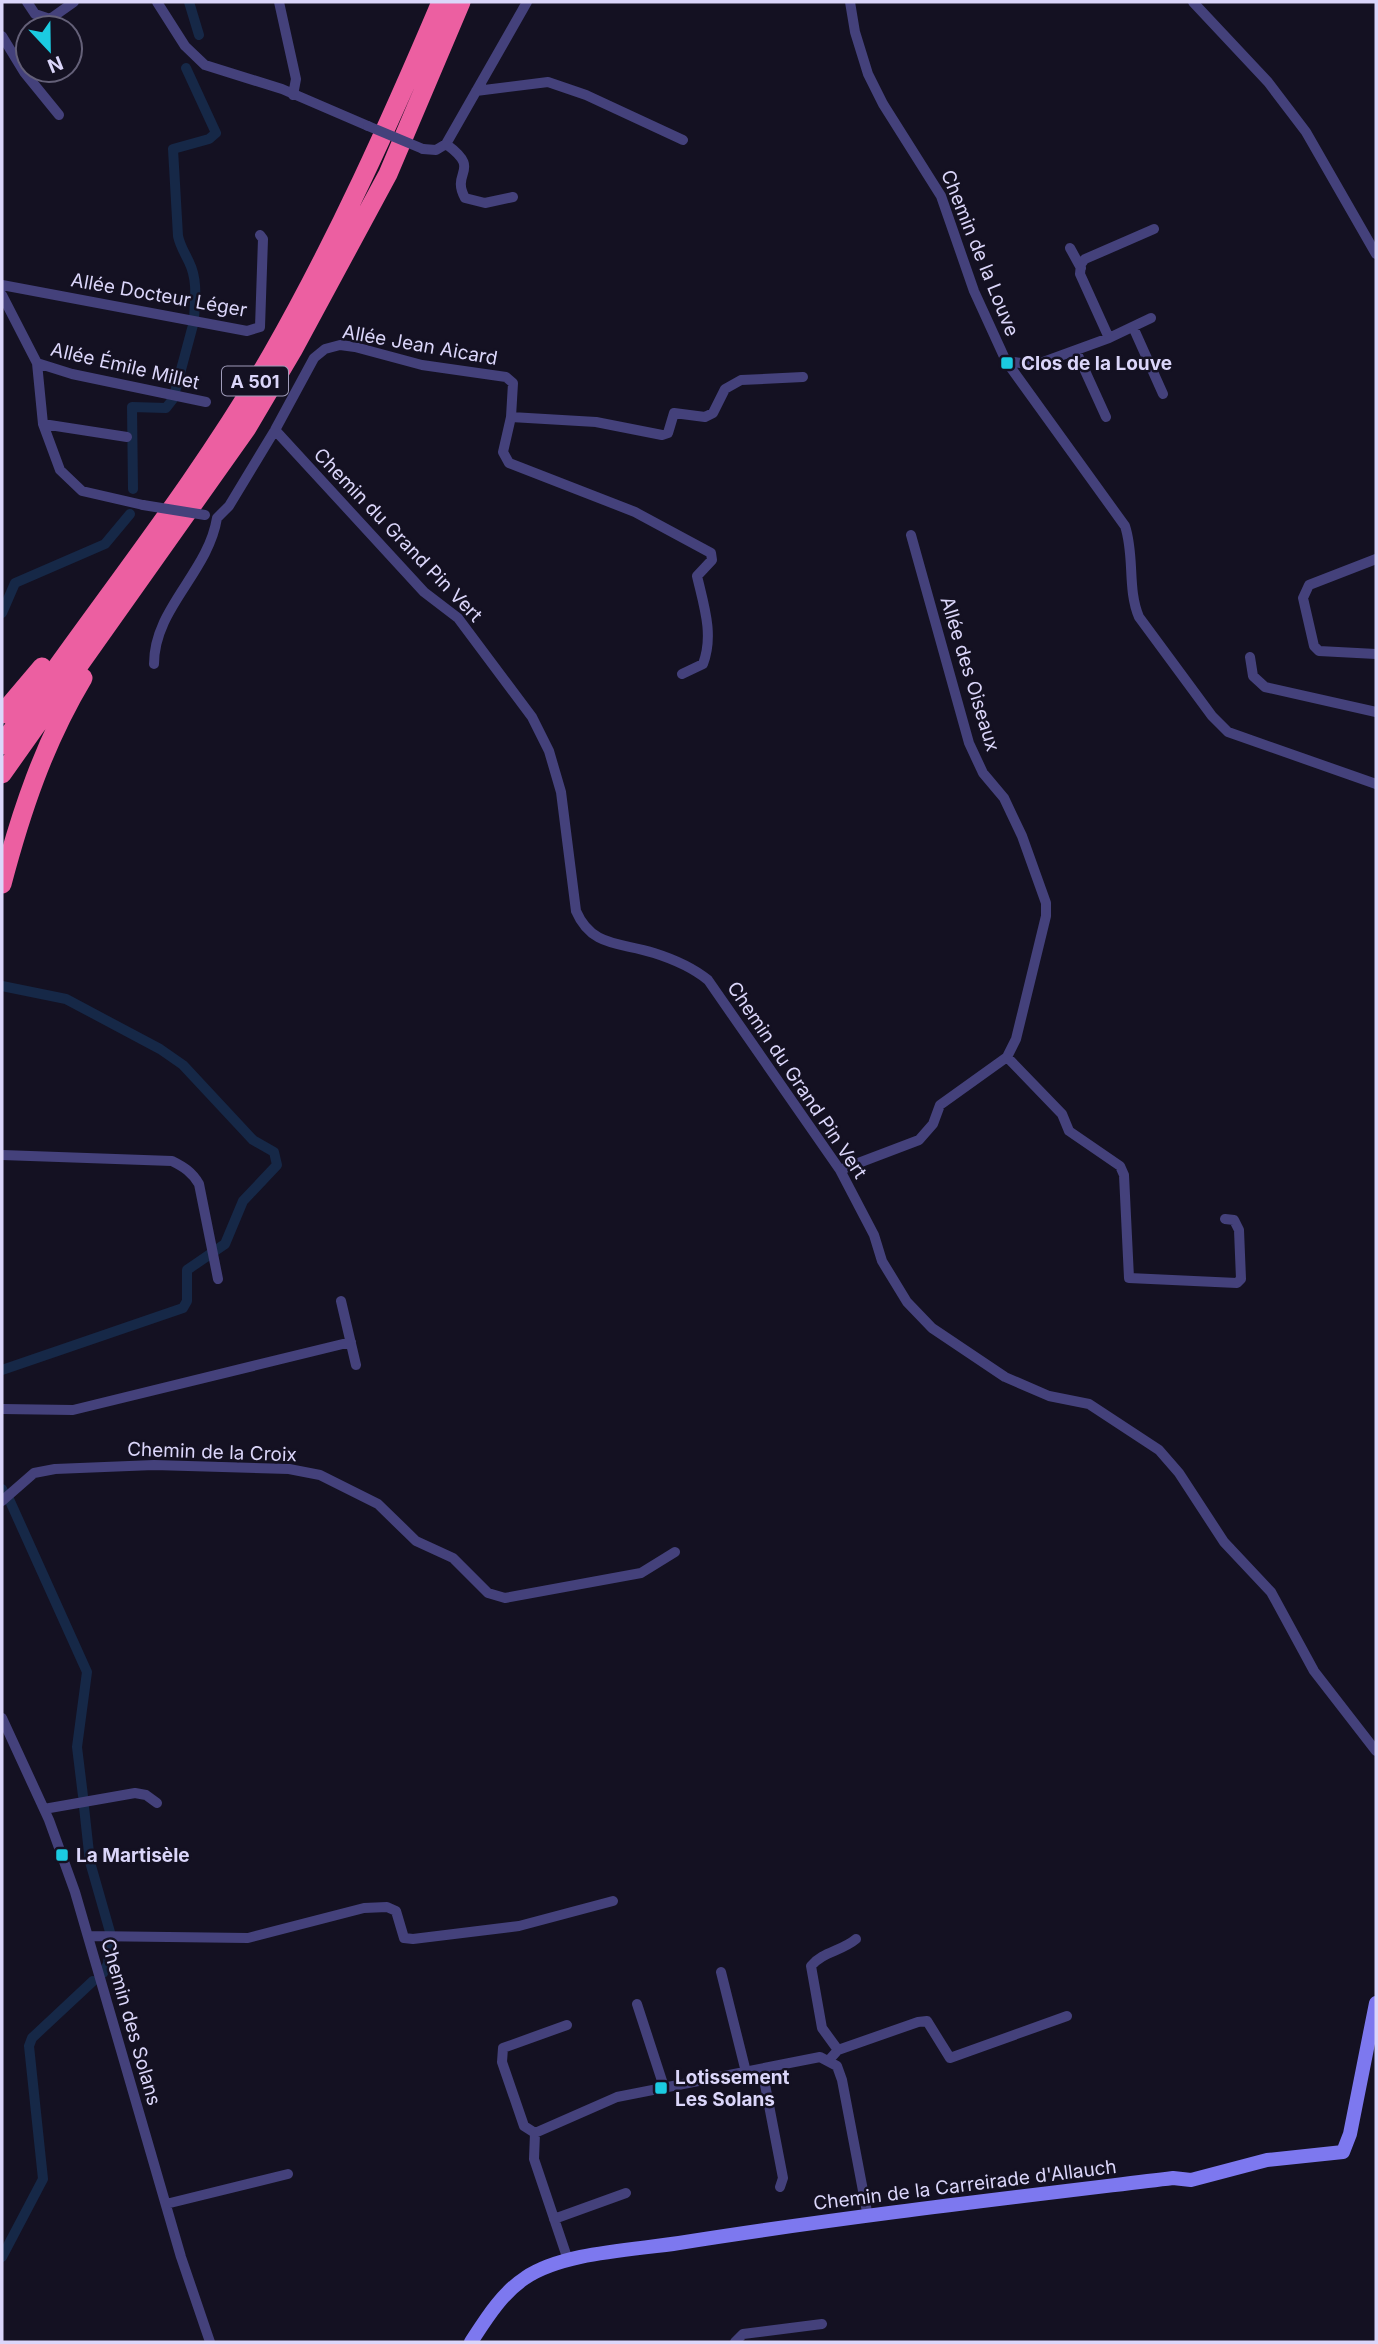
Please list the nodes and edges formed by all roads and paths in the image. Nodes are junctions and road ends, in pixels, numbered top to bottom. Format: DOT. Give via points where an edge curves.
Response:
graph roads {
  1 [pos="27,2"];
  2 [pos="74,2"];
  3 [pos="157,2"];
  4 [pos="279,2"];
  5 [pos="441,2"];
  6 [pos="461,2"];
  7 [pos="527,2"];
  8 [pos="850,2"];
  9 [pos="1193,2"];
  10 [pos="2,36"];
  11 [pos="476,91"];
  12 [pos="293,95"];
  13 [pos="60,115"];
  14 [pos="683,140"];
  15 [pos="446,144"];
  16 [pos="513,197"];
  17 [pos="1154,229"];
  18 [pos="260,234"];
  19 [pos="1070,248"];
  20 [pos="1376,254"];
  21 [pos="1081,268"];
  22 [pos="2,285"];
  23 [pos="2,295"];
  24 [pos="1151,318"];
  25 [pos="1133,327"];
  26 [pos="1109,338"];
  27 [pos="1076,351"];
  28 [pos="1006,361"];
  29 [pos="37,363"];
  30 [pos="803,377"];
  31 [pos="1163,394"];
  32 [pos="206,402"];
  33 [pos="1106,417"];
  34 [pos="511,418"];
  35 [pos="43,424"];
  36 [pos="275,430"];
  37 [pos="127,437"];
  38 [pos="182,491"];
  39 [pos="217,518"];
  40 [pos="911,535"];
  41 [pos="159,553"];
  42 [pos="1376,559"];
  43 [pos="1376,654"];
  44 [pos="1250,657"];
  45 [pos="154,664"];
  46 [pos="682,674"];
  47 [pos="1376,712"];
  48 [pos="2,714"];
  49 [pos="2,745"];
  50 [pos="2,774"];
  51 [pos="1374,786"];
  52 [pos="2,884"];
  53 [pos="1007,1057"];
  54 [pos="2,1155"];
  55 [pos="840,1170"];
  56 [pos="1224,1219"];
  57 [pos="218,1279"];
  58 [pos="341,1301"];
  59 [pos="351,1342"];
  60 [pos="356,1365"];
  61 [pos="2,1409"];
  62 [pos="2,1501"];
  63 [pos="675,1552"];
  64 [pos="2,1718"];
  65 [pos="1376,1751"];
  66 [pos="157,1803"];
  67 [pos="44,1809"];
  68 [pos="613,1901"];
  69 [pos="88,1936"];
  70 [pos="856,1939"];
  71 [pos="721,1972"];
  72 [pos="1376,2003"];
  73 [pos="637,2004"];
  74 [pos="1067,2016"];
  75 [pos="567,2025"];
  76 [pos="838,2050"];
  77 [pos="830,2060"];
  78 [pos="762,2069"];
  79 [pos="746,2072"];
  80 [pos="664,2087"];
  81 [pos="535,2133"];
  82 [pos="288,2174"];
  83 [pos="780,2187"];
  84 [pos="626,2193"];
  85 [pos="166,2204"];
  86 [pos="868,2217"];
  87 [pos="554,2219"];
  88 [pos="568,2260"];
  89 [pos="822,2324"];
  90 [pos="210,2342"];
  91 [pos="471,2342"];
  92 [pos="735,2342"];
  1 -- 2 [label="street" via="35,14 50,19"];
  3 -- 12 [label="street" via="185,46 205,65"];
  4 -- 12 [label="street" via="296,79"];
  5 -- 38 [label="highway, A 501" via="370,168 315,273 272,354"];
  6 -- 41 [label="highway, A 501" via="388,174 293,350 247,428"];
  7 -- 11 [label="street"];
  8 -- 28 [label="street, Chemin de la Louve" via="868,74 941,196 974,291"];
  9 -- 20 [label="street" via="1268,82 1306,132"];
  10 -- 13 [label="street" via="24,72"];
  11 -- 14 [label="street" via="548,82"];
  11 -- 15 [label="street"];
  12 -- 15 [label="street, bridge" via="424,149"];
  15 -- 16 [label="street" via="466,164 464,198 485,203"];
  17 -- 21 [label="street" via="1086,259"];
  18 -- 22 [label="street, Allée Docteur Léger" via="260,327 247,331"];
  19 -- 21 [label="street"];
  21 -- 26 [label="street"];
  23 -- 29 [label="street"];
  24 -- 25 [label="street"];
  25 -- 26 [label="street"];
  25 -- 31 [label="street"];
  26 -- 27 [label="street"];
  27 -- 28 [label="street" via="1035,365"];
  27 -- 33 [label="street"];
  28 -- 51 [label="street, Chemin de la Louve" via="1120,517 1132,547 1133,604 1139,617 1212,716 1228,732 1252,743"];
  29 -- 32 [label="street, Allée Émile Millet"];
  29 -- 35 [label="street"];
  30 -- 34 [label="street" via="741,380 725,389 713,413 705,417 674,413 668,433 662,435 596,422"];
  34 -- 36 [label="street, Allée Jean Aicard" via="510,379 422,365 340,345 314,358"];
  34 -- 46 [label="street" via="503,452 509,463 644,516 711,553 712,560 697,576 708,632 707,652 703,664"];
  35 -- 37 [label="street"];
  35 -- 39 [label="street, bridge" via="53,458 71,484 82,491"];
  36 -- 39 [label="street, Allée Jean Aicard"];
  36 -- 55 [label="street, Chemin du Grand Pin Vert" via="424,592 458,618 532,717 549,751 561,792 576,911 582,925 602,940 653,952 708,980"];
  38 -- 48 [label="highway"];
  38 -- 49 [label="highway, A 501"];
  39 -- 45 [label="street, Allée Jean Aicard" via="200,564 158,631"];
  40 -- 53 [label="street, Allée des Oiseaux" via="969,743 983,772 1004,798 1046,903 1019,1027"];
  41 -- 50 [label="highway, A 501"];
  41 -- 52 [label="highway" via="51,735"];
  42 -- 43 [label="street" via="1309,585 1303,598 1319,651"];
  44 -- 47 [label="street" via="1253,676 1265,687"];
  53 -- 55 [label="street" via="940,1105 933,1124 919,1140"];
  53 -- 56 [label="street" via="1062,1114 1069,1131 1120,1166 1129,1278 1237,1283 1241,1279 1239,1230 1234,1220"];
  54 -- 57 [label="street" via="172,1161 193,1174 199,1184"];
  55 -- 65 [label="street, Chemin du Grand Pin Vert" via="874,1235 882,1261 907,1302 932,1328 1005,1377 1049,1396 1089,1404 1159,1450 1224,1542 1271,1592 1314,1671"];
  58 -- 59 [label="street"];
  59 -- 60 [label="street"];
  59 -- 61 [label="street" via="73,1410"];
  62 -- 63 [label="street, Chemin de la Croix" via="34,1473 55,1469 154,1465 289,1469 320,1475 378,1504 416,1541 453,1558 488,1593 505,1598 641,1573"];
  64 -- 67 [label="street, Chemin des Solans"];
  66 -- 67 [label="street" via="135,1793"];
  67 -- 69 [label="street, Chemin des Solans"];
  68 -- 69 [label="street" via="519,1927 414,1938 404,1938 396,1911 387,1908 365,1908 247,1938"];
  69 -- 85 [label="street, Chemin des Solans"];
  70 -- 76 [label="street" via="811,1966 822,2028"];
  71 -- 79 [label="street"];
  72 -- 86 [label="street, Chemin de la Carreirade d'Allauch" via="1353,2124 1343,2151 1267,2160 1191,2180 1160,2179"];
  73 -- 80 [label="street"];
  74 -- 76 [label="street" via="950,2058 927,2021"];
  75 -- 81 [label="street" via="503,2048 502,2062 524,2126"];
  76 -- 77 [label="street"];
  77 -- 78 [label="street" via="820,2057"];
  77 -- 86 [label="street" via="842,2080"];
  78 -- 79 [label="street"];
  78 -- 83 [label="street" via="783,2178"];
  79 -- 80 [label="street"];
  80 -- 81 [label="street" via="617,2097"];
  81 -- 87 [label="street" via="534,2159"];
  82 -- 85 [label="street"];
  84 -- 87 [label="street"];
  85 -- 90 [label="street, Chemin des Solans"];
  86 -- 88 [label="street, Chemin de la Carreirade d'Allauch"];
  87 -- 88 [label="street"];
  88 -- 91 [label="street, Chemin de la Carreirade d'Allauch" via="526,2277 496,2305"];
  89 -- 92 [label="street" via="743,2334"];
}
